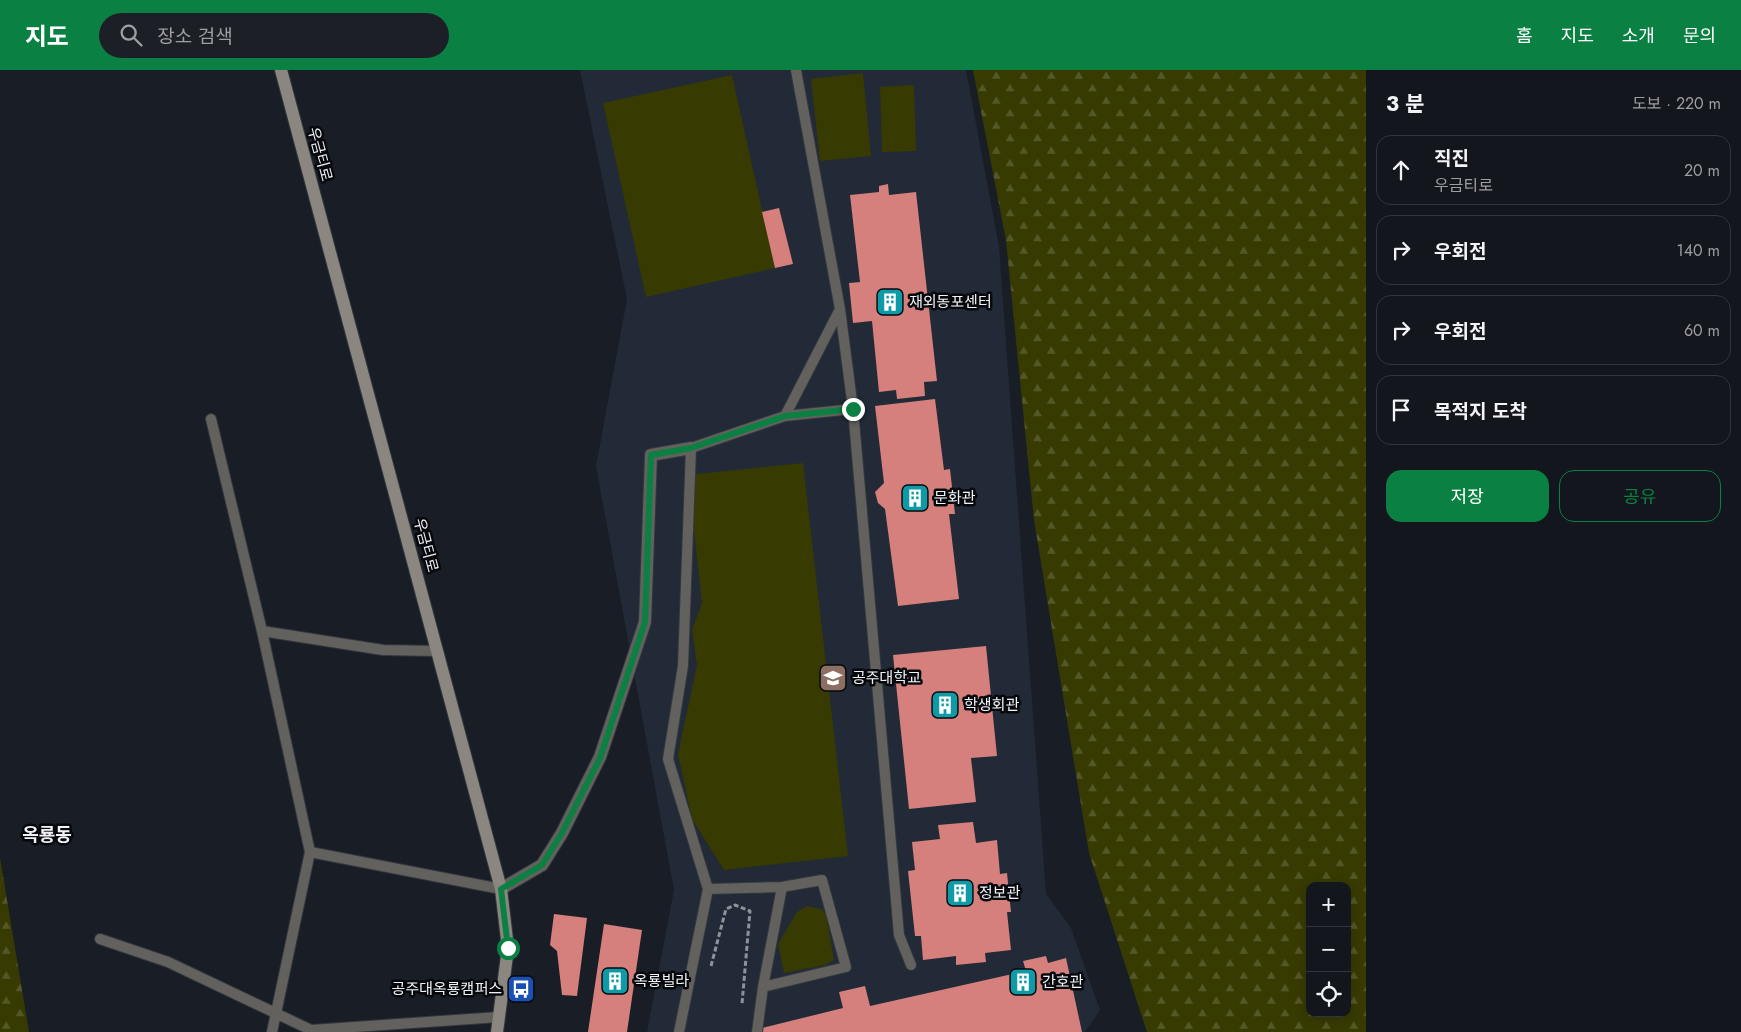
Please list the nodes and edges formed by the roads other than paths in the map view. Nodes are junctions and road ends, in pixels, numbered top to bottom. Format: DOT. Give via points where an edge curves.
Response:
graph roads {
  1 [pos="281,70"];
  2 [pos="796,70"];
  3 [pos="840,308"];
  4 [pos="853,409"];
  5 [pos="785,416"];
  6 [pos="211,419"];
  7 [pos="691,448"];
  8 [pos="262,630"];
  9 [pos="438,651"];
  10 [pos="310,852"];
  11 [pos="782,887"];
  12 [pos="501,889"];
  13 [pos="708,889"];
  14 [pos="100,939"];
  15 [pos="911,965"];
  16 [pos="763,987"];
  17 [pos="276,1014"];
  18 [pos="499,1017"];
  19 [pos="311,1031"];
  20 [pos="272,1032"];
  21 [pos="497,1032"];
  22 [pos="679,1032"];
  23 [pos="757,1032"];
  1 -- 9 [label="main road, 우금티로"];
  2 -- 3 [label="lane"];
  3 -- 4 [label="lane"];
  3 -- 5 [label="lane"];
  4 -- 5 [label="lane"];
  4 -- 15 [label="lane" via="899,935"];
  5 -- 7 [label="lane"];
  6 -- 8 [label="lane"];
  7 -- 12 [label="street" via="651,455 645,622 600,758 542,865"];
  7 -- 13 [label="lane" via="683,666 668,759"];
  8 -- 9 [label="lane" via="383,650"];
  8 -- 10 [label="lane"];
  9 -- 12 [label="main road, 우금티로"];
  10 -- 12 [label="lane"];
  10 -- 17 [label="lane"];
  11 -- 13 [label="lane"];
  11 -- 16 [label="lane"];
  11 -- 16 [label="lane" via="822,880 846,967"];
  12 -- 18 [label="main road, 우금티로" via="508,948"];
  13 -- 22 [label="lane"];
  14 -- 17 [label="lane" via="168,962"];
  16 -- 23 [label="lane"];
  17 -- 19 [label="lane"];
  17 -- 20 [label="lane"];
  18 -- 19 [label="lane"];
  18 -- 21 [label="main road, 우금티로"];
}
